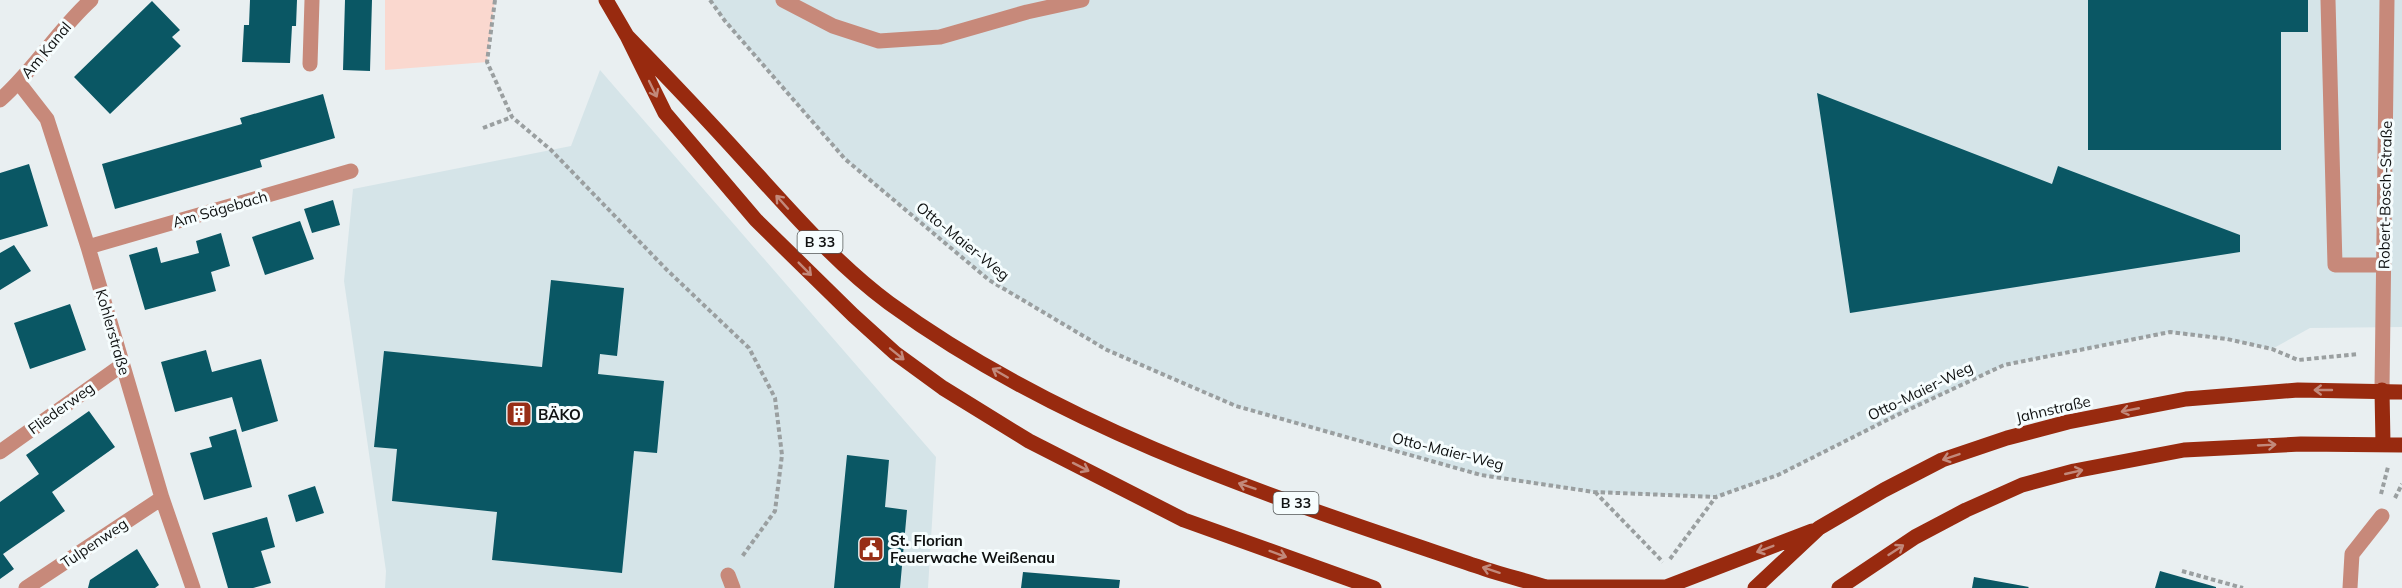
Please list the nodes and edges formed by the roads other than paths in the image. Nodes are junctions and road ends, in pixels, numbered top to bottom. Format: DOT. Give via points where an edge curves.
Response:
graph roads {
  1 [pos="91,0"];
  2 [pos="312,0"];
  3 [pos="606,0"];
  4 [pos="783,0"];
  5 [pos="1082,0"];
  6 [pos="2328,0"];
  7 [pos="2388,0"];
  8 [pos="627,36"];
  9 [pos="310,64"];
  10 [pos="19,83"];
  11 [pos="0,100"];
  12 [pos="351,171"];
  13 [pos="88,247"];
  14 [pos="2384,265"];
  15 [pos="122,364"];
  16 [pos="2382,390"];
  17 [pos="2402,392"];
  18 [pos="2383,444"];
  19 [pos="2402,445"];
  20 [pos="0,452"];
  21 [pos="162,498"];
  22 [pos="2382,516"];
  23 [pos="1820,528"];
  24 [pos="26,588"];
  25 [pos="193,588"];
  26 [pos="1374,588"];
  27 [pos="1548,588"];
  28 [pos="1755,588"];
  29 [pos="1839,588"];
  30 [pos="2350,588"];
  1 -- 10 [label="street, Am Kanal"];
  2 -- 9 [label="street"];
  3 -- 8 [label="main road, B 33"];
  4 -- 5 [label="street" via="833,26 879,41 940,37"];
  6 -- 14 [label="street" via="2335,265"];
  7 -- 14 [label="street, Robert-Bosch-Straße"];
  8 -- 26 [label="main road, B 33, one-way" via="665,113 756,220 853,315 933,381 1029,441 1184,520"];
  27 -- 8 [label="main road, B 33, one-way" via="1208,472 1050,403 966,354 888,302 813,236"];
  10 -- 11 [label="street, Am Kanal"];
  10 -- 13 [label="street, Kohlerstraße" via="46,119"];
  12 -- 13 [label="street, Am Sägebach"];
  13 -- 15 [label="street, Kohlerstraße"];
  14 -- 16 [label="street, Robert-Bosch-Straße"];
  15 -- 20 [label="street, Fliederweg"];
  15 -- 21 [label="street, Kohlerstraße"];
  16 -- 17 [label="main road, Jahnstraße"];
  16 -- 18 [label="main road"];
  16 -- 23 [label="main road, Jahnstraße, one-way" via="2298,390 2186,399 2068,422 1942,460"];
  18 -- 19 [label="main road"];
  29 -- 18 [label="main road, one-way" via="1915,537 1966,510 2022,485 2074,471 2184,450"];
  21 -- 24 [label="street, Tulpenweg"];
  21 -- 25 [label="street, Kohlerstraße"];
  22 -- 30 [label="street" via="2352,554"];
  23 -- 27 [label="main road, B 33, one-way" via="1666,587"];
  23 -- 28 [label="main road, Jahnstraße"];
}
